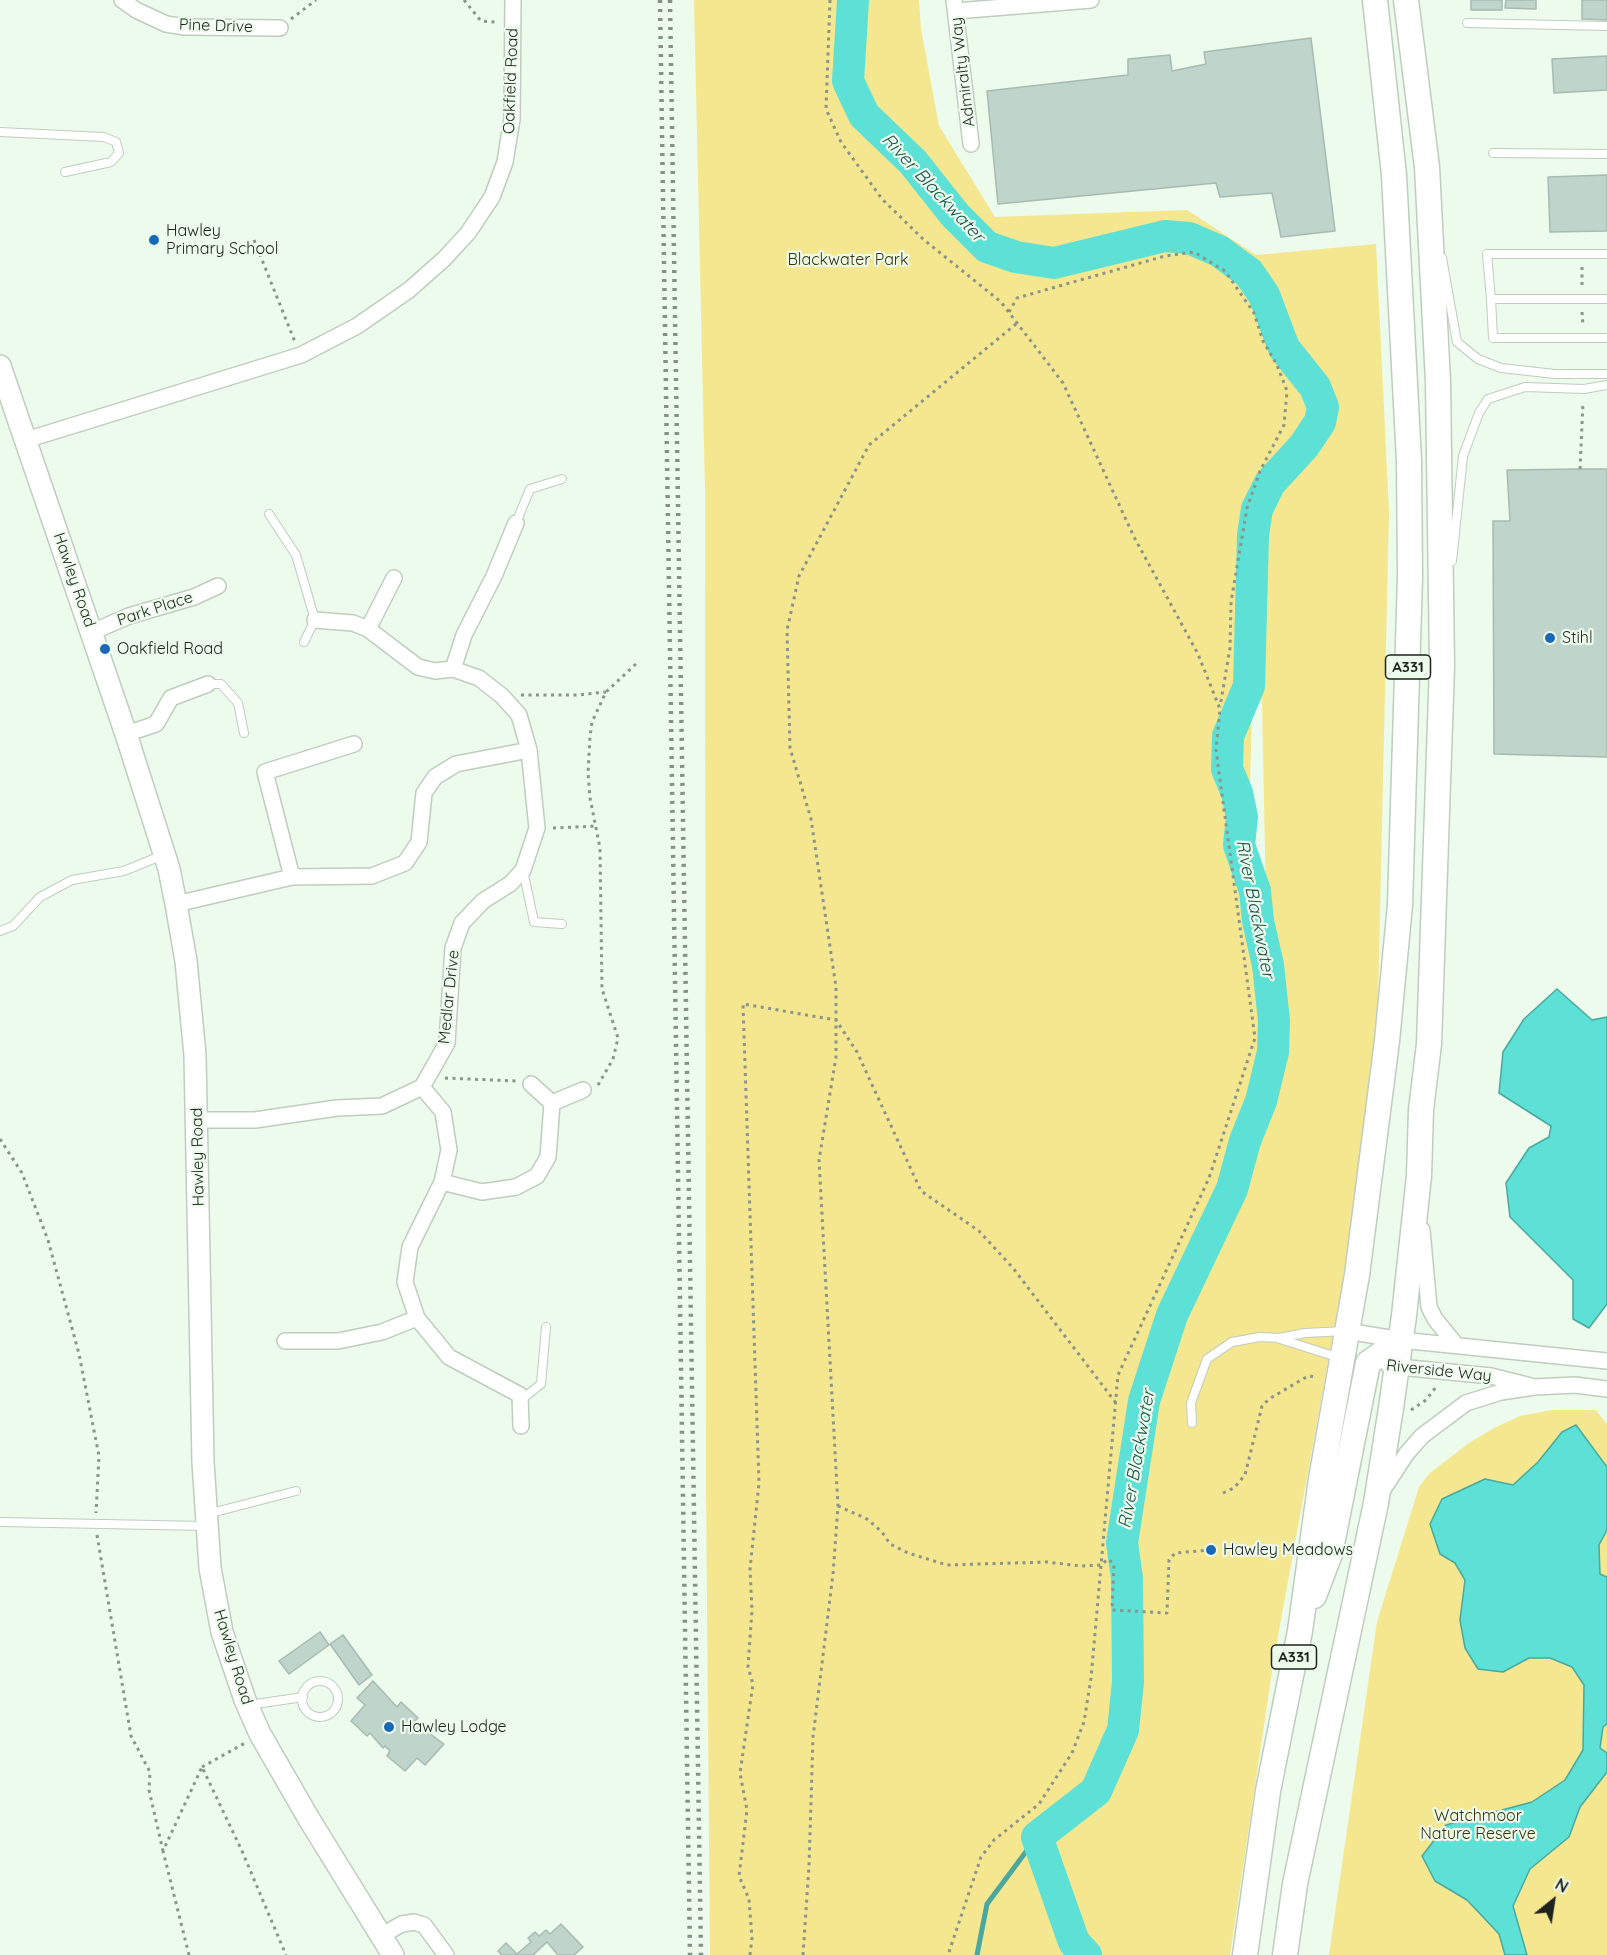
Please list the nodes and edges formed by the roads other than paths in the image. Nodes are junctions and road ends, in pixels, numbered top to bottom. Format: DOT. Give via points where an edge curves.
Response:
graph roads {
  1 [pos="122,0"];
  2 [pos="513,0"];
  3 [pos="1091,0"];
  4 [pos="1375,0"];
  5 [pos="1406,0"];
  6 [pos="955,5"];
  7 [pos="1467,23"];
  8 [pos="1607,26"];
  9 [pos="280,28"];
  10 [pos="0,132"];
  11 [pos="971,144"];
  12 [pos="1493,153"];
  13 [pos="1607,154"];
  14 [pos="1427,167"];
  15 [pos="65,172"];
  16 [pos="1607,254"];
  17 [pos="1491,299"];
  18 [pos="1607,299"];
  19 [pos="1607,338"];
  20 [pos="0,366"];
  21 [pos="1607,374"];
  22 [pos="1607,385"];
  23 [pos="26,440"];
  24 [pos="562,478"];
  25 [pos="269,514"];
  26 [pos="516,523"];
  27 [pos="1451,565"];
  28 [pos="1450,576"];
  29 [pos="394,578"];
  30 [pos="218,586"];
  31 [pos="315,620"];
  32 [pos="368,629"];
  33 [pos="92,632"];
  34 [pos="304,642"];
  35 [pos="1442,666"];
  36 [pos="453,669"];
  37 [pos="208,684"];
  38 [pos="244,733"];
  39 [pos="126,734"];
  40 [pos="354,744"];
  41 [pos="529,750"];
  42 [pos="164,855"];
  43 [pos="523,870"];
  44 [pos="291,877"];
  45 [pos="176,904"];
  46 [pos="562,924"];
  47 [pos="0,931"];
  48 [pos="427,1082"];
  49 [pos="531,1084"];
  50 [pos="583,1090"];
  51 [pos="552,1102"];
  52 [pos="197,1120"];
  53 [pos="1419,1176"];
  54 [pos="442,1182"];
  55 [pos="417,1318"];
  56 [pos="546,1327"];
  57 [pos="1347,1331"];
  58 [pos="1279,1338"];
  59 [pos="1401,1340"];
  60 [pos="285,1341"];
  61 [pos="1456,1345"];
  62 [pos="1342,1359"];
  63 [pos="1607,1361"];
  64 [pos="1368,1363"];
  65 [pos="1396,1366"];
  66 [pos="1534,1387"];
  67 [pos="1607,1389"];
  68 [pos="520,1395"];
  69 [pos="1192,1423"];
  70 [pos="520,1426"];
  71 [pos="296,1491"];
  72 [pos="1376,1503"];
  73 [pos="206,1520"];
  74 [pos="0,1522"];
  75 [pos="1300,1631"];
  76 [pos="303,1697"];
  77 [pos="247,1705"];
  78 [pos="382,1935"];
  79 [pos="393,1955"];
  80 [pos="446,1955"];
  81 [pos="1245,1955"];
  82 [pos="1285,1955"];
  1 -- 9 [label="street, Pine Drive" via="166,24"];
  2 -- 23 [label="street, Oakfield Road" via="512,119 505,162 492,197 444,260 357,326 301,355"];
  3 -- 6 [label="street"];
  4 -- 57 [label="main road, A331" via="1394,175 1401,289 1410,576 1400,905 1369,1191"];
  5 -- 14 [label="main road, A331"];
  6 -- 11 [label="street, Admiralty Way"];
  7 -- 8 [label="lane"];
  10 -- 15 [label="lane" via="104,137 116,142 118,153 111,162"];
  12 -- 13 [label="lane"];
  14 -- 21 [label="lane" via="1457,342 1478,359 1501,368"];
  14 -- 35 [label="main road, A331" via="1438,382"];
  16 -- 17 [label="lane" via="1487,254"];
  17 -- 18 [label="lane"];
  17 -- 19 [label="lane" via="1493,338"];
  20 -- 23 [label="main road, Hawley Road"];
  22 -- 27 [label="lane" via="1584,389 1525,387 1488,399 1463,456"];
  23 -- 33 [label="main road, Hawley Road"];
  24 -- 26 [label="lane" via="530,489"];
  25 -- 31 [label="lane" via="296,555"];
  26 -- 36 [label="street" via="464,635"];
  28 -- 35 [label="lane"];
  29 -- 32 [label="street"];
  30 -- 33 [label="street, Park Place" via="194,597 129,615"];
  31 -- 32 [label="street, Medlar Drive" via="353,623"];
  31 -- 34 [label="lane"];
  32 -- 36 [label="street, Medlar Drive" via="418,667 435,671"];
  33 -- 39 [label="main road, Hawley Road"];
  35 -- 53 [label="main road, A331" via="1430,1032 1421,1110"];
  36 -- 41 [label="street, Medlar Drive" via="479,678 502,696 519,715"];
  37 -- 38 [label="lane" via="221,684 238,703"];
  37 -- 39 [label="street" via="171,698 156,724"];
  39 -- 42 [label="main road, Hawley Road"];
  40 -- 44 [label="street" via="265,772"];
  41 -- 43 [label="street, Medlar Drive" via="537,828"];
  41 -- 44 [label="street" via="456,764 435,777 424,793 419,842 405,863 372,876"];
  42 -- 45 [label="main road, Hawley Road"];
  42 -- 47 [label="lane" via="123,871 72,880 40,897 13,926"];
  43 -- 46 [label="lane" via="534,922"];
  43 -- 48 [label="street, Medlar Drive" via="462,923 453,948 447,1043"];
  44 -- 45 [label="street"];
  45 -- 52 [label="main road, Hawley Road" via="192,1014"];
  48 -- 52 [label="street" via="382,1106 255,1120"];
  48 -- 54 [label="street" via="443,1112 449,1150"];
  49 -- 51 [label="street"];
  50 -- 51 [label="street"];
  51 -- 54 [label="street" via="548,1157 537,1176 516,1186 482,1192"];
  52 -- 73 [label="main road, Hawley Road"];
  53 -- 59 [label="main road, A331"];
  53 -- 61 [label="street, Riverside Way" via="1427,1298 1435,1319"];
  54 -- 55 [label="street" via="410,1247 405,1282"];
  55 -- 60 [label="street" via="382,1332 338,1341"];
  55 -- 68 [label="street" via="448,1357"];
  56 -- 68 [label="lane" via="541,1384 526,1396"];
  57 -- 58 [label="lane"];
  57 -- 59 [label="street, Riverside Way"];
  57 -- 62 [label="main road, A331"];
  58 -- 62 [label="lane"];
  58 -- 69 [label="lane" via="1232,1342 1207,1359 1191,1403"];
  59 -- 61 [label="street, Riverside Way"];
  59 -- 64 [label="main road"];
  59 -- 65 [label="main road, A331"];
  61 -- 63 [label="street, Riverside Way"];
  62 -- 64 [label="street, Riverside Way"];
  62 -- 75 [label="main road, A331"];
  64 -- 65 [label="street, Riverside Way"];
  64 -- 75 [label="main road, A331" via="1330,1554"];
  65 -- 66 [label="street, Riverside Way" via="1491,1376"];
  65 -- 72 [label="main road, A331"];
  66 -- 67 [label="street, Riverside Way" via="1575,1384"];
  66 -- 72 [label="street, Riverside Way" via="1466,1403 1441,1419 1407,1453"];
  68 -- 70 [label="street"];
  71 -- 73 [label="lane"];
  72 -- 82 [label="main road, A331" via="1295,1884"];
  73 -- 74 [label="lane"];
  73 -- 77 [label="main road, Hawley Road" via="222,1632"];
  75 -- 81 [label="main road, A331" via="1268,1791"];
  76 -- 76 [label="lane" via="312,1684 323,1682 333,1687 338,1702 327,1716 315,1717 305,1709"];
  76 -- 77 [label="lane"];
  77 -- 78 [label="main road, Hawley Road" via="309,1820"];
  78 -- 79 [label="main road, Hawley Road"];
  78 -- 80 [label="street" via="402,1924 424,1925"];
}
